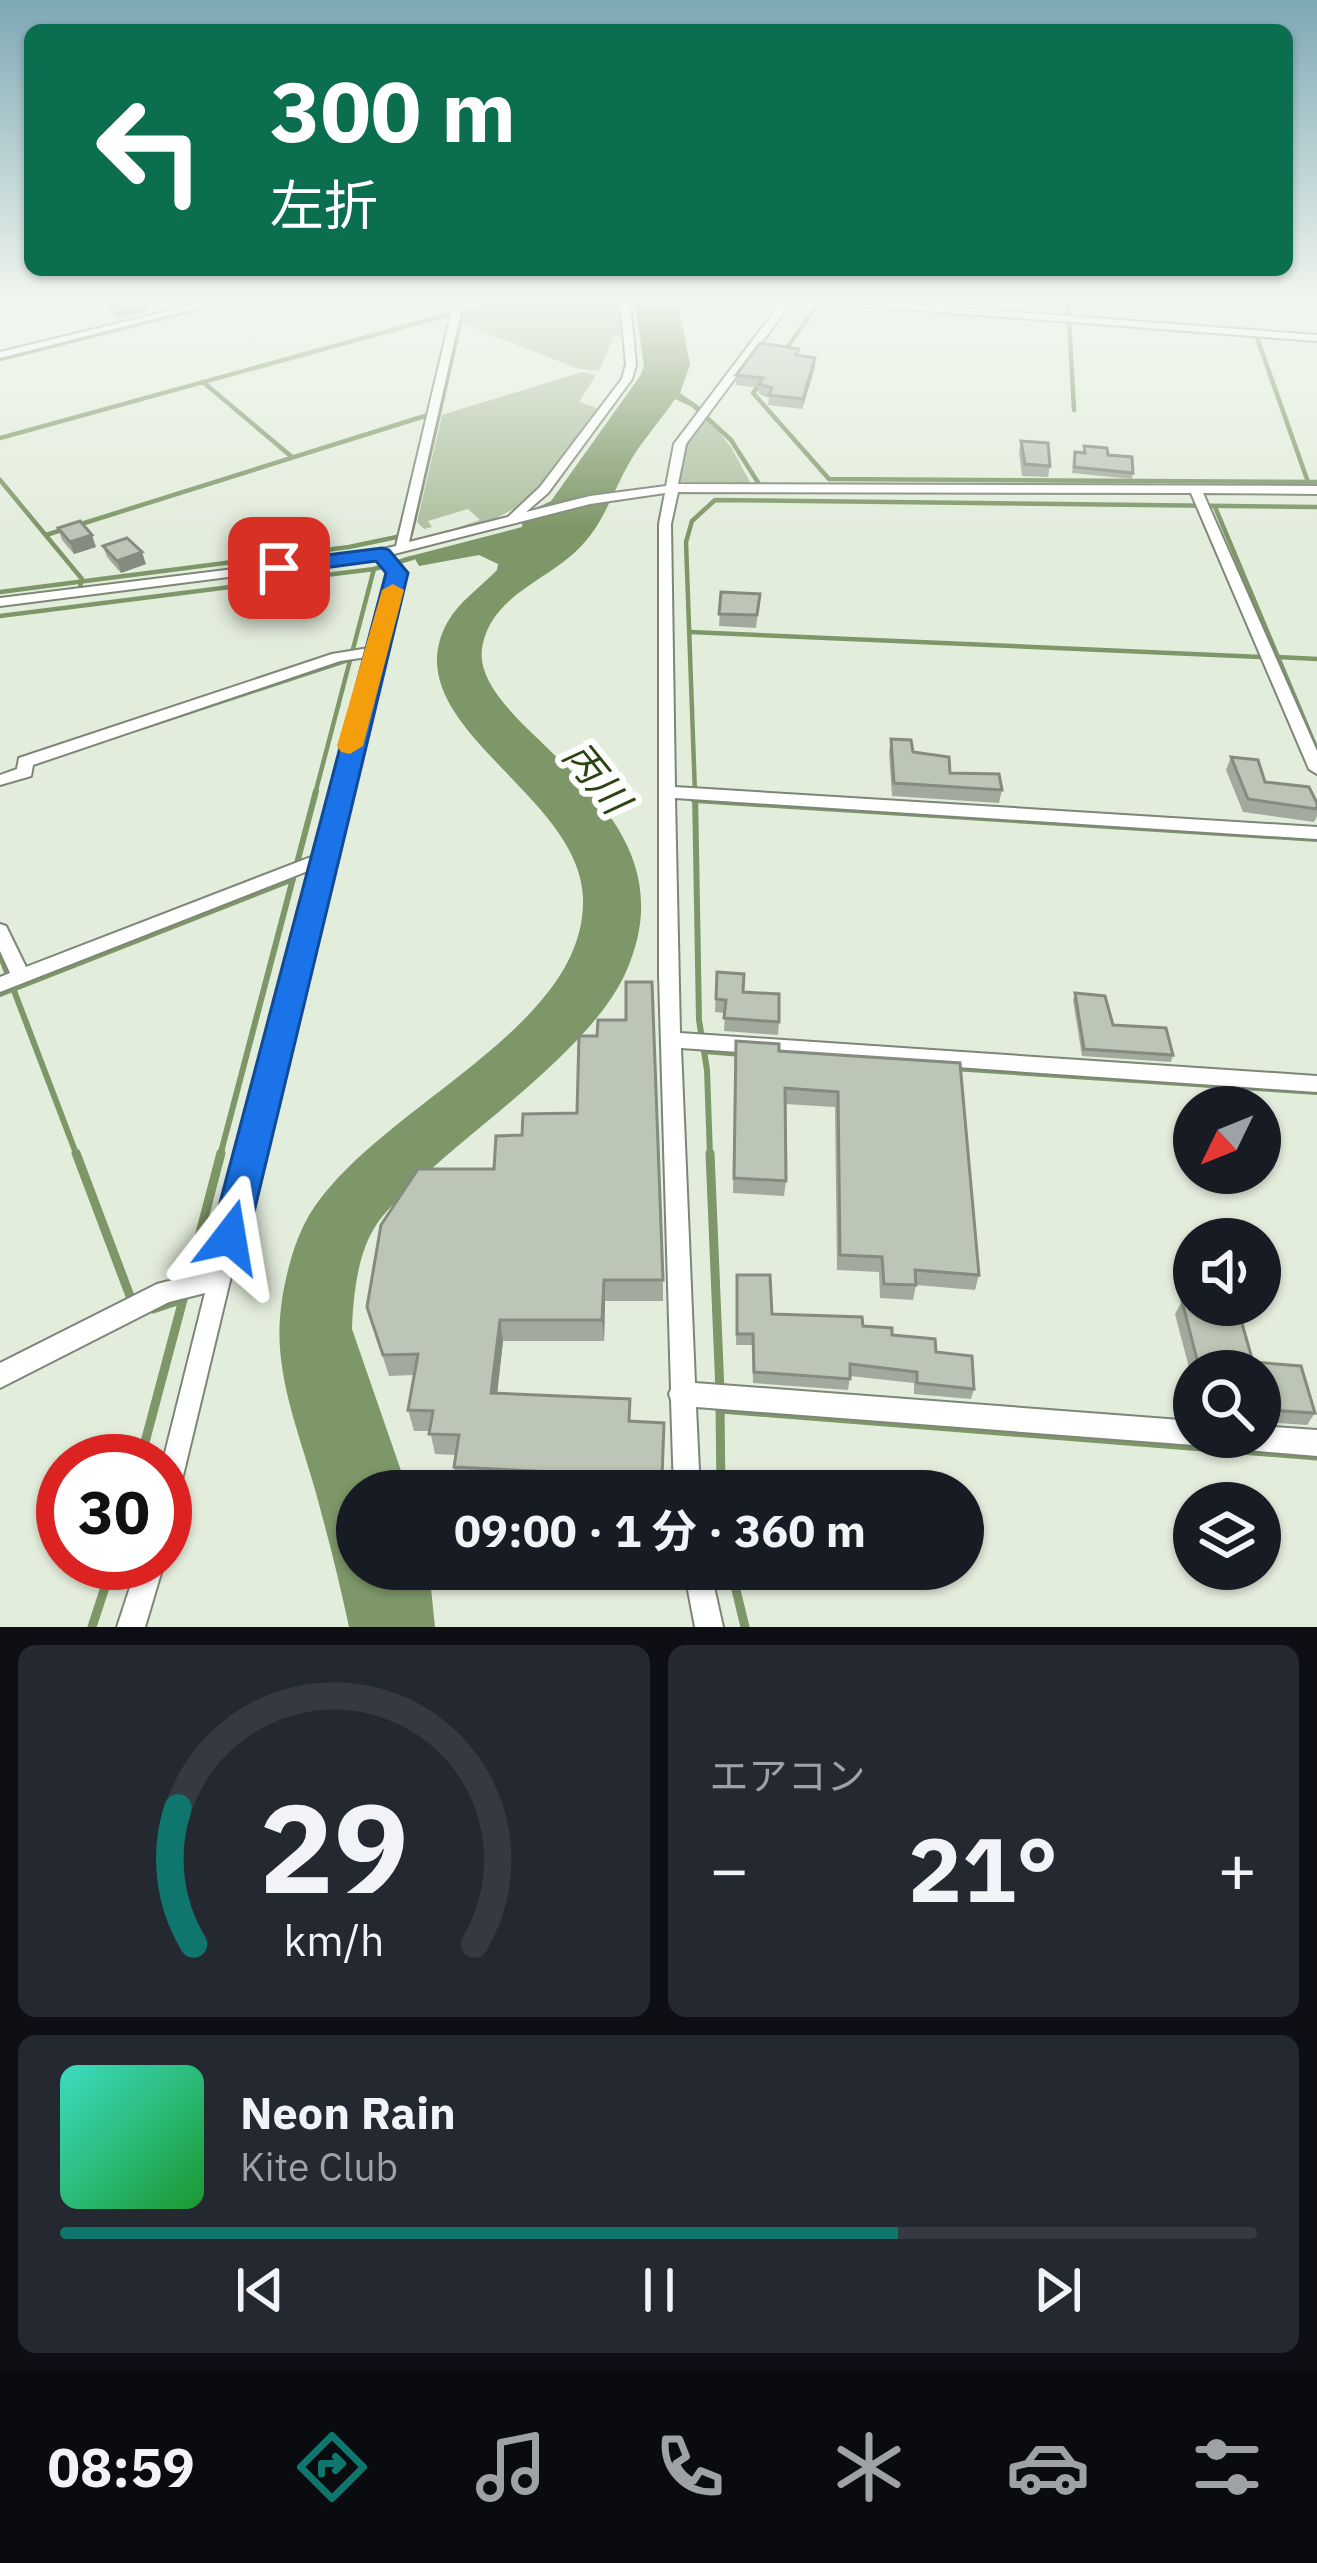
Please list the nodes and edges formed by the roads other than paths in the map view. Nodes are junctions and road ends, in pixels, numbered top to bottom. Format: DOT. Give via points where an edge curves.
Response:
graph roads {
  1 [pos="439,379"];
  2 [pos="626,379"];
  3 [pos="729,379"];
  4 [pos="664,490"];
  5 [pos="1196,490"];
  6 [pos="1317,490"];
  7 [pos="514,519"];
  8 [pos="395,551"];
  9 [pos="0,602"];
  10 [pos="360,653"];
  11 [pos="1317,769"];
  12 [pos="0,780"];
  13 [pos="674,792"];
  14 [pos="1317,833"];
  15 [pos="313,862"];
  16 [pos="0,931"];
  17 [pos="10,981"];
  18 [pos="692,1041"];
  19 [pos="1317,1084"];
  20 [pos="209,1282"];
  21 [pos="0,1376"];
  22 [pos="681,1394"];
  23 [pos="1173,1430"];
  24 [pos="179,1434"];
  25 [pos="1281,1440"];
  26 [pos="1317,1443"];
  27 [pos="686,1470"];
  28 [pos="143,1590"];
  29 [pos="702,1590"];
  30 [pos="131,1627"];
  31 [pos="710,1627"];
  1 -- 8 [label="street"];
  2 -- 7 [label="street"];
  3 -- 4 [label="street" via="680,443"];
  4 -- 5 [label="street"];
  4 -- 7 [label="street"];
  4 -- 13 [label="street"];
  5 -- 6 [label="street"];
  5 -- 11 [label="street"];
  7 -- 8 [label="street"];
  8 -- 9 [label="street"];
  8 -- 10 [label="street" via="387,620"];
  10 -- 12 [label="street"];
  10 -- 15 [label="street"];
  13 -- 14 [label="street"];
  13 -- 18 [label="street"];
  15 -- 17 [label="street"];
  15 -- 20 [label="street"];
  16 -- 17 [label="street"];
  18 -- 19 [label="street"];
  18 -- 22 [label="street"];
  20 -- 21 [label="street" via="135,1307"];
  20 -- 24 [label="street"];
  22 -- 23 [label="street"];
  22 -- 27 [label="street"];
  25 -- 26 [label="street"];
  28 -- 30 [label="street"];
  29 -- 31 [label="street"];
}
